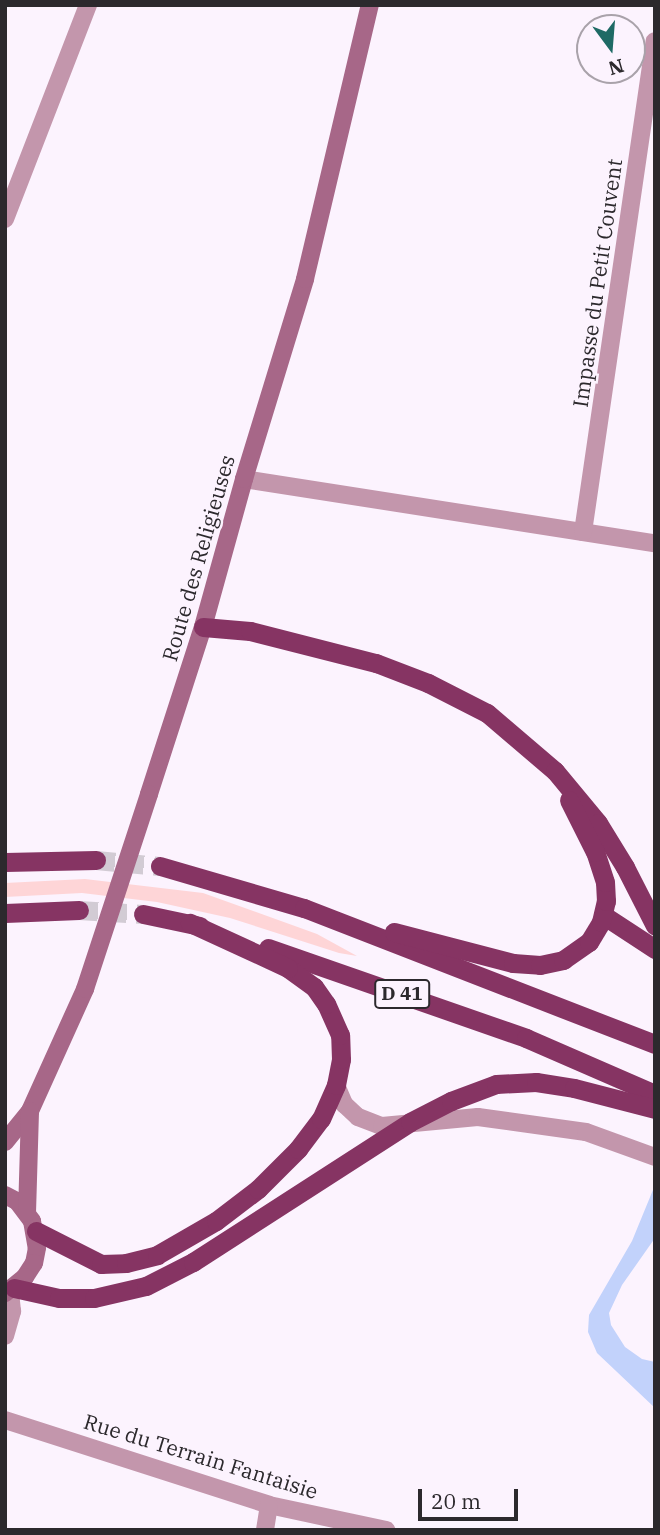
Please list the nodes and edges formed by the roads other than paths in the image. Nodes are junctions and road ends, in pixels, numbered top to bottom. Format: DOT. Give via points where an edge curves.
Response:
graph roads {
  1 [pos="88,5"];
  2 [pos="370,5"];
  3 [pos="655,41"];
  4 [pos="5,219"];
  5 [pos="244,479"];
  6 [pos="583,532"];
  7 [pos="655,543"];
  8 [pos="203,627"];
  9 [pos="555,771"];
  10 [pos="96,860"];
  11 [pos="5,862"];
  12 [pos="160,866"];
  13 [pos="304,908"];
  14 [pos="79,910"];
  15 [pos="5,913"];
  16 [pos="142,914"];
  17 [pos="603,915"];
  18 [pos="190,923"];
  19 [pos="655,926"];
  20 [pos="655,949"];
  21 [pos="655,1044"];
  22 [pos="336,1085"];
  23 [pos="655,1094"];
  24 [pos="655,1109"];
  25 [pos="30,1111"];
  26 [pos="410,1122"];
  27 [pos="5,1142"];
  28 [pos="655,1157"];
  29 [pos="5,1195"];
  30 [pos="27,1213"];
  31 [pos="36,1231"];
  32 [pos="10,1291"];
  33 [pos="5,1336"];
  34 [pos="5,1420"];
  35 [pos="269,1504"];
  36 [pos="265,1530"];
  37 [pos="386,1530"];
  1 -- 4 [label="street"];
  2 -- 5 [label="main road, Route des Religieuses" via="305,279"];
  3 -- 6 [label="street, Impasse du Petit Couvent"];
  5 -- 6 [label="street"];
  5 -- 8 [label="main road, Route des Religieuses"];
  6 -- 7 [label="street"];
  8 -- 9 [label="highway" via="250,631 376,663 428,683 487,713"];
  8 -- 25 [label="main road, Route des Religieuses, bridge" via="85,989"];
  9 -- 17 [label="highway" via="605,881"];
  9 -- 19 [label="highway" via="598,823"];
  10 -- 11 [label="highway"];
  12 -- 13 [label="highway, D 41"];
  13 -- 17 [label="highway" via="513,963 540,965 563,960 589,942"];
  13 -- 21 [label="highway, D 41"];
  14 -- 15 [label="highway"];
  16 -- 18 [label="highway, D 41"];
  17 -- 20 [label="highway"];
  18 -- 22 [label="highway" via="288,968 314,987 340,1035"];
  18 -- 23 [label="highway, D 41" via="526,1038"];
  22 -- 26 [label="street" via="344,1104 358,1116 382,1126"];
  22 -- 31 [label="highway" via="321,1119 258,1189 216,1221 157,1255 101,1264"];
  24 -- 26 [label="highway" via="536,1082 496,1084"];
  25 -- 27 [label="main road, Route des Religieuses"];
  25 -- 30 [label="main road, Route des Religieuses"];
  26 -- 28 [label="street" via="478,1117 586,1132"];
  26 -- 32 [label="highway" via="193,1262 146,1286 94,1298"];
  29 -- 30 [label="main road"];
  30 -- 31 [label="main road"];
  31 -- 32 [label="main road" via="34,1263"];
  32 -- 33 [label="street" via="12,1311"];
  34 -- 35 [label="street, Rue du Terrain Fantaisie"];
  35 -- 36 [label="street"];
  35 -- 37 [label="street, Rue du Terrain Fantaisie"];
}
